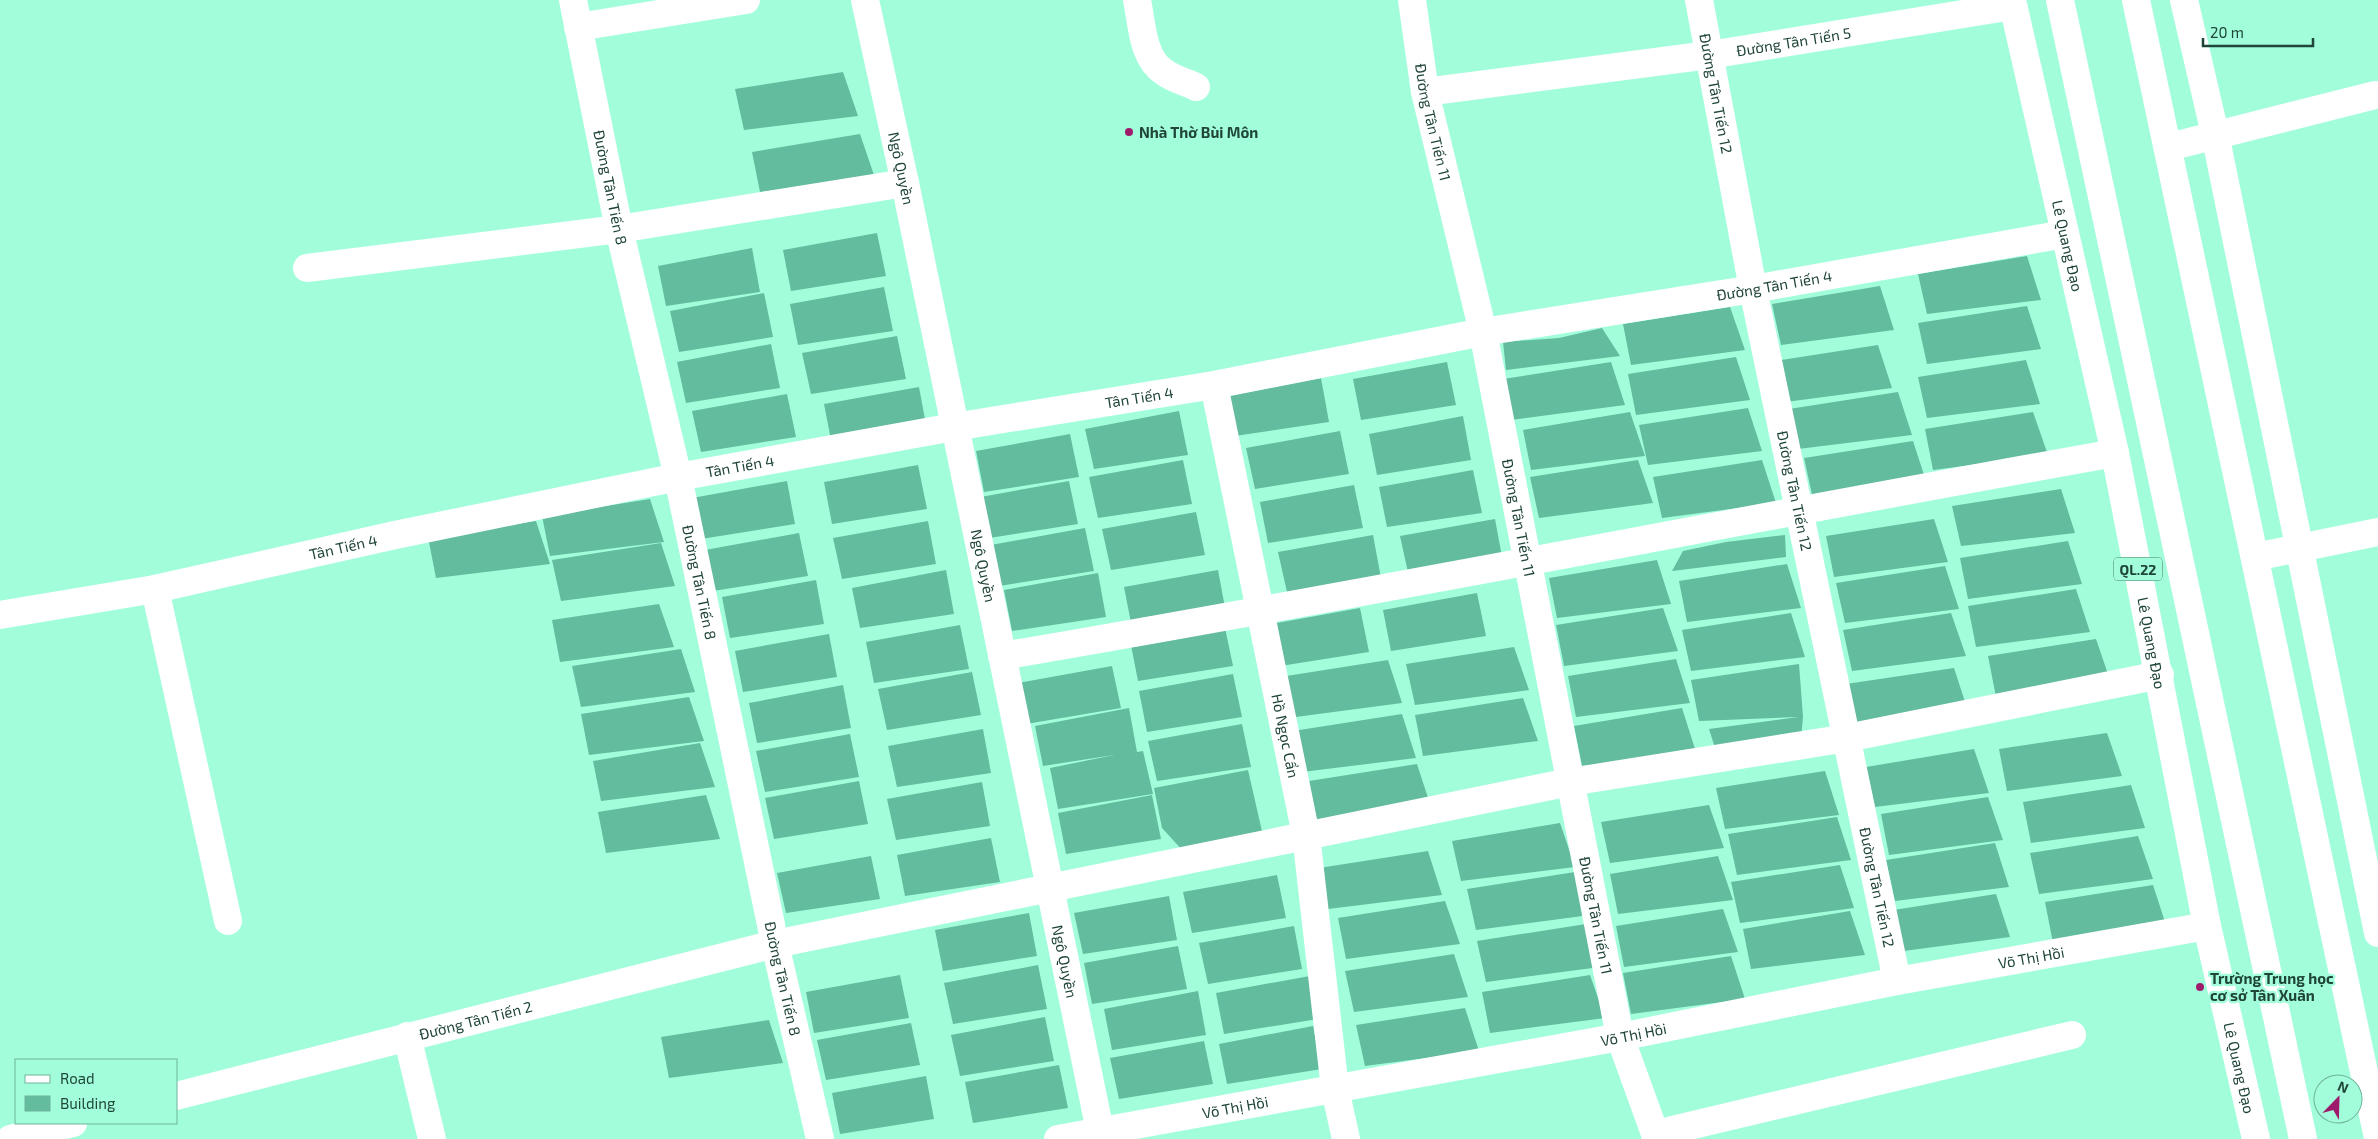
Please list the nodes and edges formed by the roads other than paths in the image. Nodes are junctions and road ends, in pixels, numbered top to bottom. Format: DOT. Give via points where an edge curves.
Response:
graph roads {
  1 [pos="572,0"];
  2 [pos="746,0"];
  3 [pos="864,0"];
  4 [pos="1137,0"];
  5 [pos="1412,0"];
  6 [pos="1699,0"];
  7 [pos="2060,0"];
  8 [pos="2136,0"];
  9 [pos="2184,0"];
  10 [pos="2012,3"];
  11 [pos="578,27"];
  12 [pos="1709,55"];
  13 [pos="1196,87"];
  14 [pos="1425,92"];
  15 [pos="2375,95"];
  16 [pos="2214,134"];
  17 [pos="2169,147"];
  18 [pos="905,183"];
  19 [pos="620,229"];
  20 [pos="2065,234"];
  21 [pos="307,268"];
  22 [pos="1754,289"];
  23 [pos="1482,332"];
  24 [pos="1214,386"];
  25 [pos="954,427"];
  26 [pos="2115,453"];
  27 [pos="678,477"];
  28 [pos="1799,509"];
  29 [pos="2378,532"];
  30 [pos="2300,546"];
  31 [pos="2256,557"];
  32 [pos="1528,563"];
  33 [pos="155,589"];
  34 [pos="1260,612"];
  35 [pos="0,615"];
  36 [pos="1002,656"];
  37 [pos="2160,676"];
  38 [pos="1847,738"];
  39 [pos="1570,782"];
  40 [pos="1306,835"];
  41 [pos="2372,878"];
  42 [pos="1050,889"];
  43 [pos="228,921"];
  44 [pos="2207,926"];
  45 [pos="2378,933"];
  46 [pos="775,944"];
  47 [pos="1897,981"];
  48 [pos="2072,1035"];
  49 [pos="407,1036"];
  50 [pos="1620,1037"];
  51 [pos="1335,1089"];
  52 [pos="178,1095"];
  53 [pos="69,1124"];
  54 [pos="1100,1131"];
  55 [pos="2378,1138"];
  56 [pos="10,1139"];
  57 [pos="432,1139"];
  58 [pos="820,1139"];
  59 [pos="1058,1139"];
  60 [pos="1346,1139"];
  61 [pos="2256,1139"];
  62 [pos="2303,1139"];
  1 -- 11 [label="main road, Đường Tân Tiến 8"];
  2 -- 11 [label="main road"];
  3 -- 18 [label="main road, Ngô Quyền"];
  4 -- 13 [label="main road" via="1149,55 1155,65 1164,73"];
  5 -- 14 [label="main road, Đường Tân Tiến 11"];
  6 -- 12 [label="main road, Đường Tân Tiến 12"];
  7 -- 62 [label="main road, QL.22"];
  8 -- 17 [label="main road"];
  9 -- 16 [label="main road"];
  10 -- 12 [label="main road, Đường Tân Tiến 5"];
  10 -- 20 [label="main road, Lê Quang Đạo / QL.22"];
  11 -- 19 [label="main road, Đường Tân Tiến 8"];
  12 -- 14 [label="main road, Đường Tân Tiến 5"];
  12 -- 22 [label="main road, Đường Tân Tiến 12"];
  14 -- 23 [label="main road, Đường Tân Tiến 11"];
  15 -- 16 [label="main road"];
  16 -- 17 [label="main road"];
  16 -- 30 [label="main road"];
  17 -- 31 [label="main road"];
  18 -- 19 [label="main road"];
  18 -- 25 [label="main road, Ngô Quyền"];
  19 -- 21 [label="main road"];
  19 -- 27 [label="main road, Đường Tân Tiến 8"];
  20 -- 22 [label="main road, Đường Tân Tiến 4"];
  20 -- 26 [label="main road, Lê Quang Đạo / QL.22"];
  22 -- 23 [label="main road, Đường Tân Tiến 4"];
  22 -- 28 [label="main road, Đường Tân Tiến 12"];
  23 -- 24 [label="main road, Tân Tiến 4"];
  23 -- 32 [label="main road, Đường Tân Tiến 11"];
  24 -- 25 [label="main road, Tân Tiến 4"];
  24 -- 34 [label="main road, Hồ Ngọc Cẩn"];
  25 -- 27 [label="main road, Tân Tiến 4"];
  25 -- 36 [label="main road, Ngô Quyền"];
  26 -- 28 [label="main road"];
  26 -- 37 [label="main road, Lê Quang Đạo / QL.22"];
  27 -- 33 [label="main road, Tân Tiến 4" via="395,535"];
  27 -- 46 [label="main road, Đường Tân Tiến 8"];
  28 -- 32 [label="main road"];
  28 -- 38 [label="main road, Đường Tân Tiến 12"];
  29 -- 30 [label="main road"];
  30 -- 31 [label="main road"];
  30 -- 41 [label="main road"];
  31 -- 55 [label="main road"];
  32 -- 34 [label="main road"];
  32 -- 39 [label="main road, Đường Tân Tiến 11"];
  33 -- 35 [label="main road, Tân Tiến 4"];
  33 -- 43 [label="main road"];
  34 -- 36 [label="main road"];
  34 -- 40 [label="main road, Hồ Ngọc Cẩn"];
  36 -- 42 [label="main road, Ngô Quyền"];
  37 -- 38 [label="main road, Đường Tân Tiến 2"];
  37 -- 44 [label="main road, Lê Quang Đạo / QL.22"];
  38 -- 39 [label="main road, Đường Tân Tiến 2"];
  38 -- 47 [label="main road, Đường Tân Tiến 12"];
  39 -- 40 [label="main road, Đường Tân Tiến 2"];
  39 -- 50 [label="main road, Đường Tân Tiến 11"];
  40 -- 42 [label="main road, Đường Tân Tiến 2"];
  40 -- 51 [label="main road, Hồ Ngọc Cẩn"];
  41 -- 45 [label="main road"];
  42 -- 46 [label="main road, Đường Tân Tiến 2"];
  42 -- 54 [label="main road, Ngô Quyền"];
  44 -- 47 [label="main road, Võ Thị Hồi"];
  44 -- 61 [label="main road, Lê Quang Đạo / QL.22"];
  46 -- 49 [label="main road, Đường Tân Tiến 2"];
  46 -- 58 [label="main road, Đường Tân Tiến 8"];
  47 -- 50 [label="main road, Võ Thị Hồi"];
  48 -- 50 [label="main road, Đường Tân Tiến 11" via="1655,1134"];
  49 -- 52 [label="main road, Đường Tân Tiến 2"];
  49 -- 57 [label="main road"];
  50 -- 51 [label="main road, Võ Thị Hồi"];
  51 -- 54 [label="main road, Võ Thị Hồi"];
  51 -- 60 [label="main road, Hồ Ngọc Cẩn"];
  53 -- 56 [label="main road"];
  54 -- 59 [label="main road, Võ Thị Hồi"];
}
